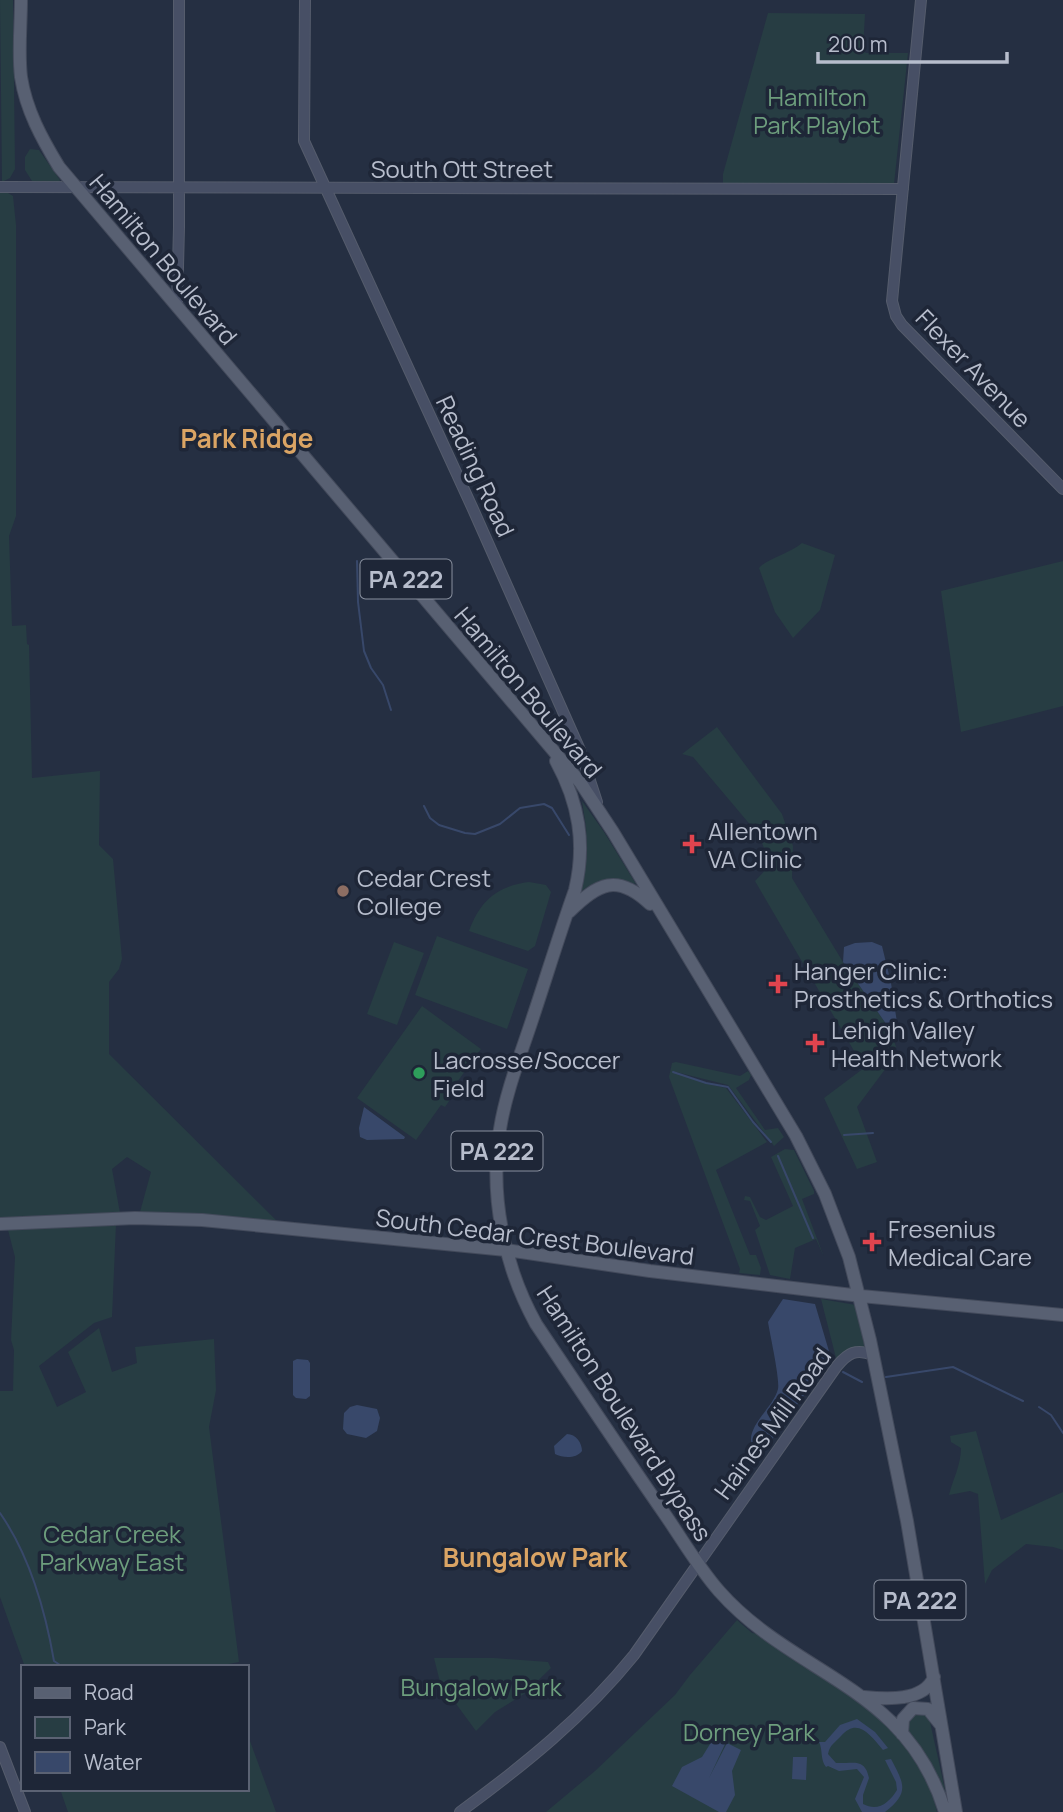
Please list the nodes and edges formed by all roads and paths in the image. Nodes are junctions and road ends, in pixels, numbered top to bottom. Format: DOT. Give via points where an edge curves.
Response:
graph roads {
  1 [pos="21,0"];
  2 [pos="179,0"];
  3 [pos="305,0"];
  4 [pos="921,0"];
  5 [pos="0,187"];
  6 [pos="75,188"];
  7 [pos="179,188"];
  8 [pos="325,189"];
  9 [pos="903,189"];
  10 [pos="177,307"];
  11 [pos="1063,489"];
  12 [pos="547,746"];
  13 [pos="580,750"];
  14 [pos="558,757"];
  15 [pos="600,812"];
  16 [pos="567,914"];
  17 [pos="663,916"];
  18 [pos="0,1224"];
  19 [pos="506,1250"];
  20 [pos="861,1297"];
  21 [pos="1063,1315"];
  22 [pos="873,1355"];
  23 [pos="698,1561"];
  24 [pos="934,1677"];
  25 [pos="864,1697"];
  26 [pos="943,1727"];
  27 [pos="902,1734"];
  28 [pos="0,1747"];
  29 [pos="25,1812"];
  30 [pos="460,1812"];
  31 [pos="945,1812"];
  32 [pos="956,1812"];
  1 -- 6 [label="main road, Hamilton Boulevard / PA 222" via="25,96 45,143"];
  2 -- 7 [label="street"];
  3 -- 8 [label="street, Reading Road" via="304,141"];
  4 -- 9 [label="street"];
  5 -- 6 [label="street, South Ott Street"];
  6 -- 7 [label="street, South Ott Street"];
  6 -- 10 [label="main road, Hamilton Boulevard / PA 222"];
  7 -- 8 [label="street, South Ott Street"];
  7 -- 10 [label="street"];
  8 -- 9 [label="street, South Ott Street"];
  8 -- 13 [label="street, Reading Road"];
  9 -- 11 [label="street, Flexer Avenue" via="892,301 896,316"];
  10 -- 12 [label="main road, Hamilton Boulevard / PA 222"];
  12 -- 14 [label="main road, Hamilton Boulevard / PA 222"];
  12 -- 16 [label="main road, Hamilton Boulevard Bypass / PA 222" via="573,797 580,828 579,875"];
  13 -- 14 [label="street"];
  13 -- 15 [label="street, Reading Road"];
  14 -- 15 [label="main road, Hamilton Boulevard / PA 222"];
  15 -- 17 [label="main road, Hamilton Boulevard / PA 222"];
  16 -- 17 [label="main road" via="596,888 617,884 640,894"];
  16 -- 19 [label="main road, Hamilton Boulevard Bypass / PA 222" via="500,1129 498,1196"];
  17 -- 20 [label="main road, Hamilton Boulevard / PA 222" via="796,1136 825,1194"];
  18 -- 19 [label="main road, South Cedar Crest Boulevard" via="169,1218"];
  19 -- 20 [label="main road, South Cedar Crest Boulevard"];
  19 -- 23 [label="main road, Hamilton Boulevard Bypass / PA 222" via="536,1324"];
  20 -- 21 [label="main road, South Cedar Crest Boulevard"];
  20 -- 22 [label="main road, Hamilton Boulevard / PA 222"];
  22 -- 23 [label="street, Haines Mill Road" via="859,1351 836,1366"];
  22 -- 24 [label="main road, Hamilton Boulevard / PA 222"];
  23 -- 25 [label="main road, Hamilton Boulevard Bypass / PA 222" via="717,1589 750,1620"];
  23 -- 30 [label="street, Haines Mill Road" via="634,1654 584,1711 541,1751"];
  24 -- 25 [label="main road" via="929,1687 910,1695"];
  24 -- 26 [label="main road, PA 222"];
  25 -- 27 [label="main road, Hamilton Boulevard Bypass / PA 222"];
  26 -- 27 [label="main road" via="931,1712 917,1707 905,1715"];
  26 -- 32 [label="main road, PA 222"];
  27 -- 31 [label="main road, PA 222" via="927,1770"];
  28 -- 29 [label="street"];
}
